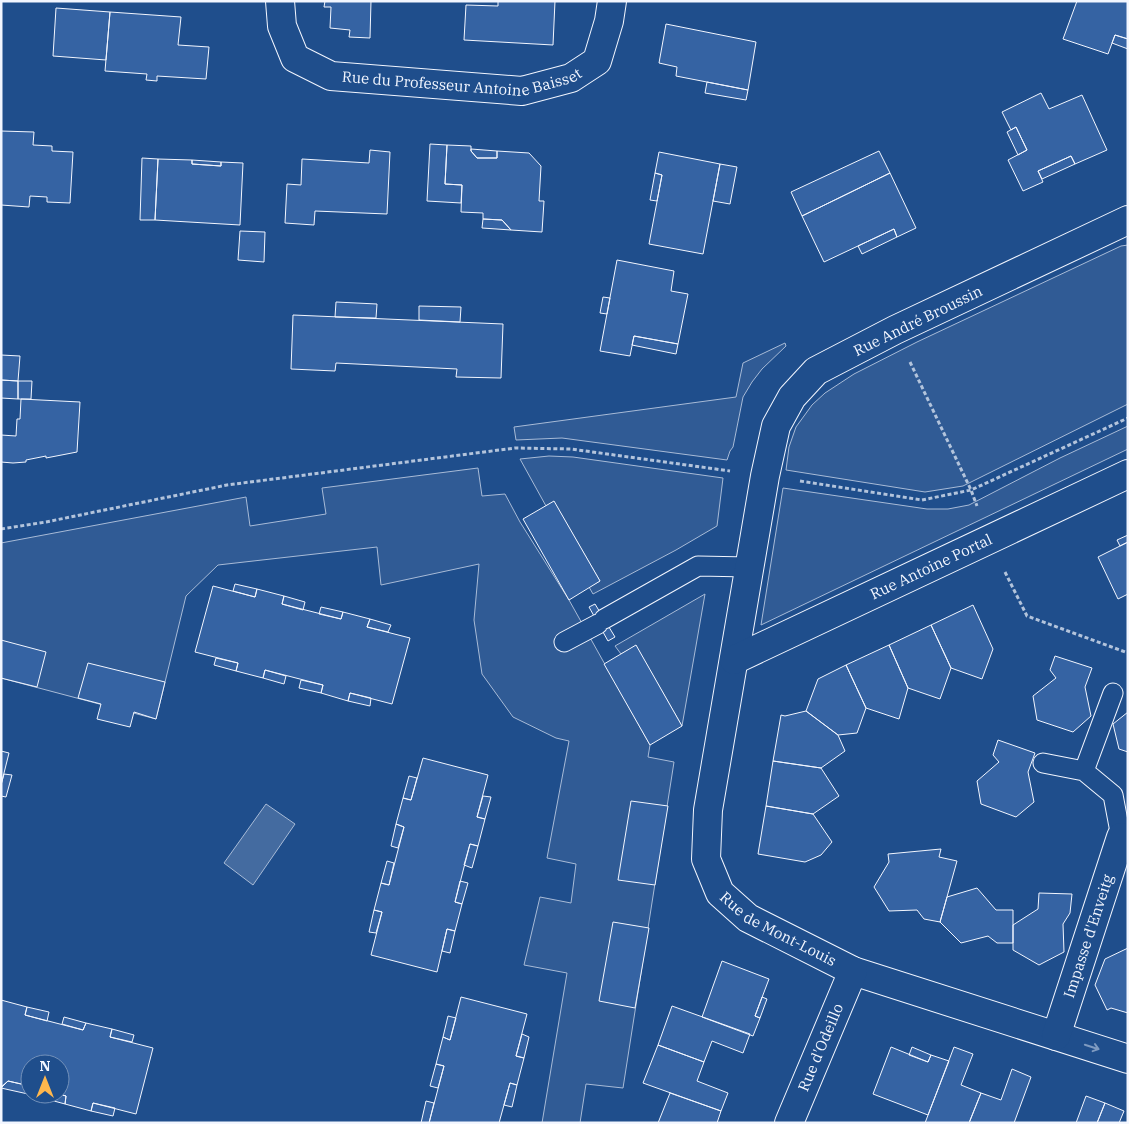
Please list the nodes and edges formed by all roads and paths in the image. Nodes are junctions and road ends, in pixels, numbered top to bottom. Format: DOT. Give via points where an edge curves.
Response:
graph roads {
  1 [pos="280,1"];
  2 [pos="612,1"];
  3 [pos="1128,220"];
  4 [pos="895,330"];
  5 [pos="1128,418"];
  6 [pos="1128,474"];
  7 [pos="765,476"];
  8 [pos="971,490"];
  9 [pos="1,530"];
  10 [pos="990,540"];
  11 [pos="748,567"];
  12 [pos="564,642"];
  13 [pos="1128,653"];
  14 [pos="734,660"];
  15 [pos="1113,693"];
  16 [pos="1043,763"];
  17 [pos="1084,771"];
  18 [pos="1124,836"];
  19 [pos="853,971"];
  20 [pos="1056,1036"];
  21 [pos="1128,1059"];
  22 [pos="789,1123"];
  1 -- 2 [label="street, Rue du Professeur Antoine Baisset" via="282,26 295,58 331,76 522,91 571,78 597,60"];
  3 -- 4 [label="street, Rue André Broussin"];
  4 -- 7 [label="street, Rue André Broussin" via="816,372 792,397 776,426"];
  4 -- 8 [label="path"];
  5 -- 8 [label="path"];
  6 -- 10 [label="street, Rue Antoine Portal"];
  7 -- 8 [label="path" via="922,500"];
  7 -- 9 [label="path" via="571,449 514,448 227,485"];
  7 -- 11 [label="street, Rue de Mont-Louis"];
  8 -- 10 [label="path"];
  10 -- 13 [label="path" via="1027,616"];
  10 -- 14 [label="street, Rue Antoine Portal"];
  11 -- 12 [label="lane" via="698,566"];
  11 -- 14 [label="street, Rue de Mont-Louis"];
  14 -- 19 [label="street, Rue de Mont-Louis" via="708,810 706,859 720,893 748,918"];
  15 -- 17 [label="lane"];
  16 -- 17 [label="lane, Impasse d'Enveitg"];
  17 -- 18 [label="lane, Impasse d'Enveitg" via="1113,795"];
  18 -- 20 [label="street, Impasse d'Enveitg"];
  19 -- 20 [label="street, Rue de Mont-Louis"];
  19 -- 22 [label="street, Rue d'Odeillo"];
  20 -- 21 [label="street, Rue de Mont-Louis, one-way"];
}
